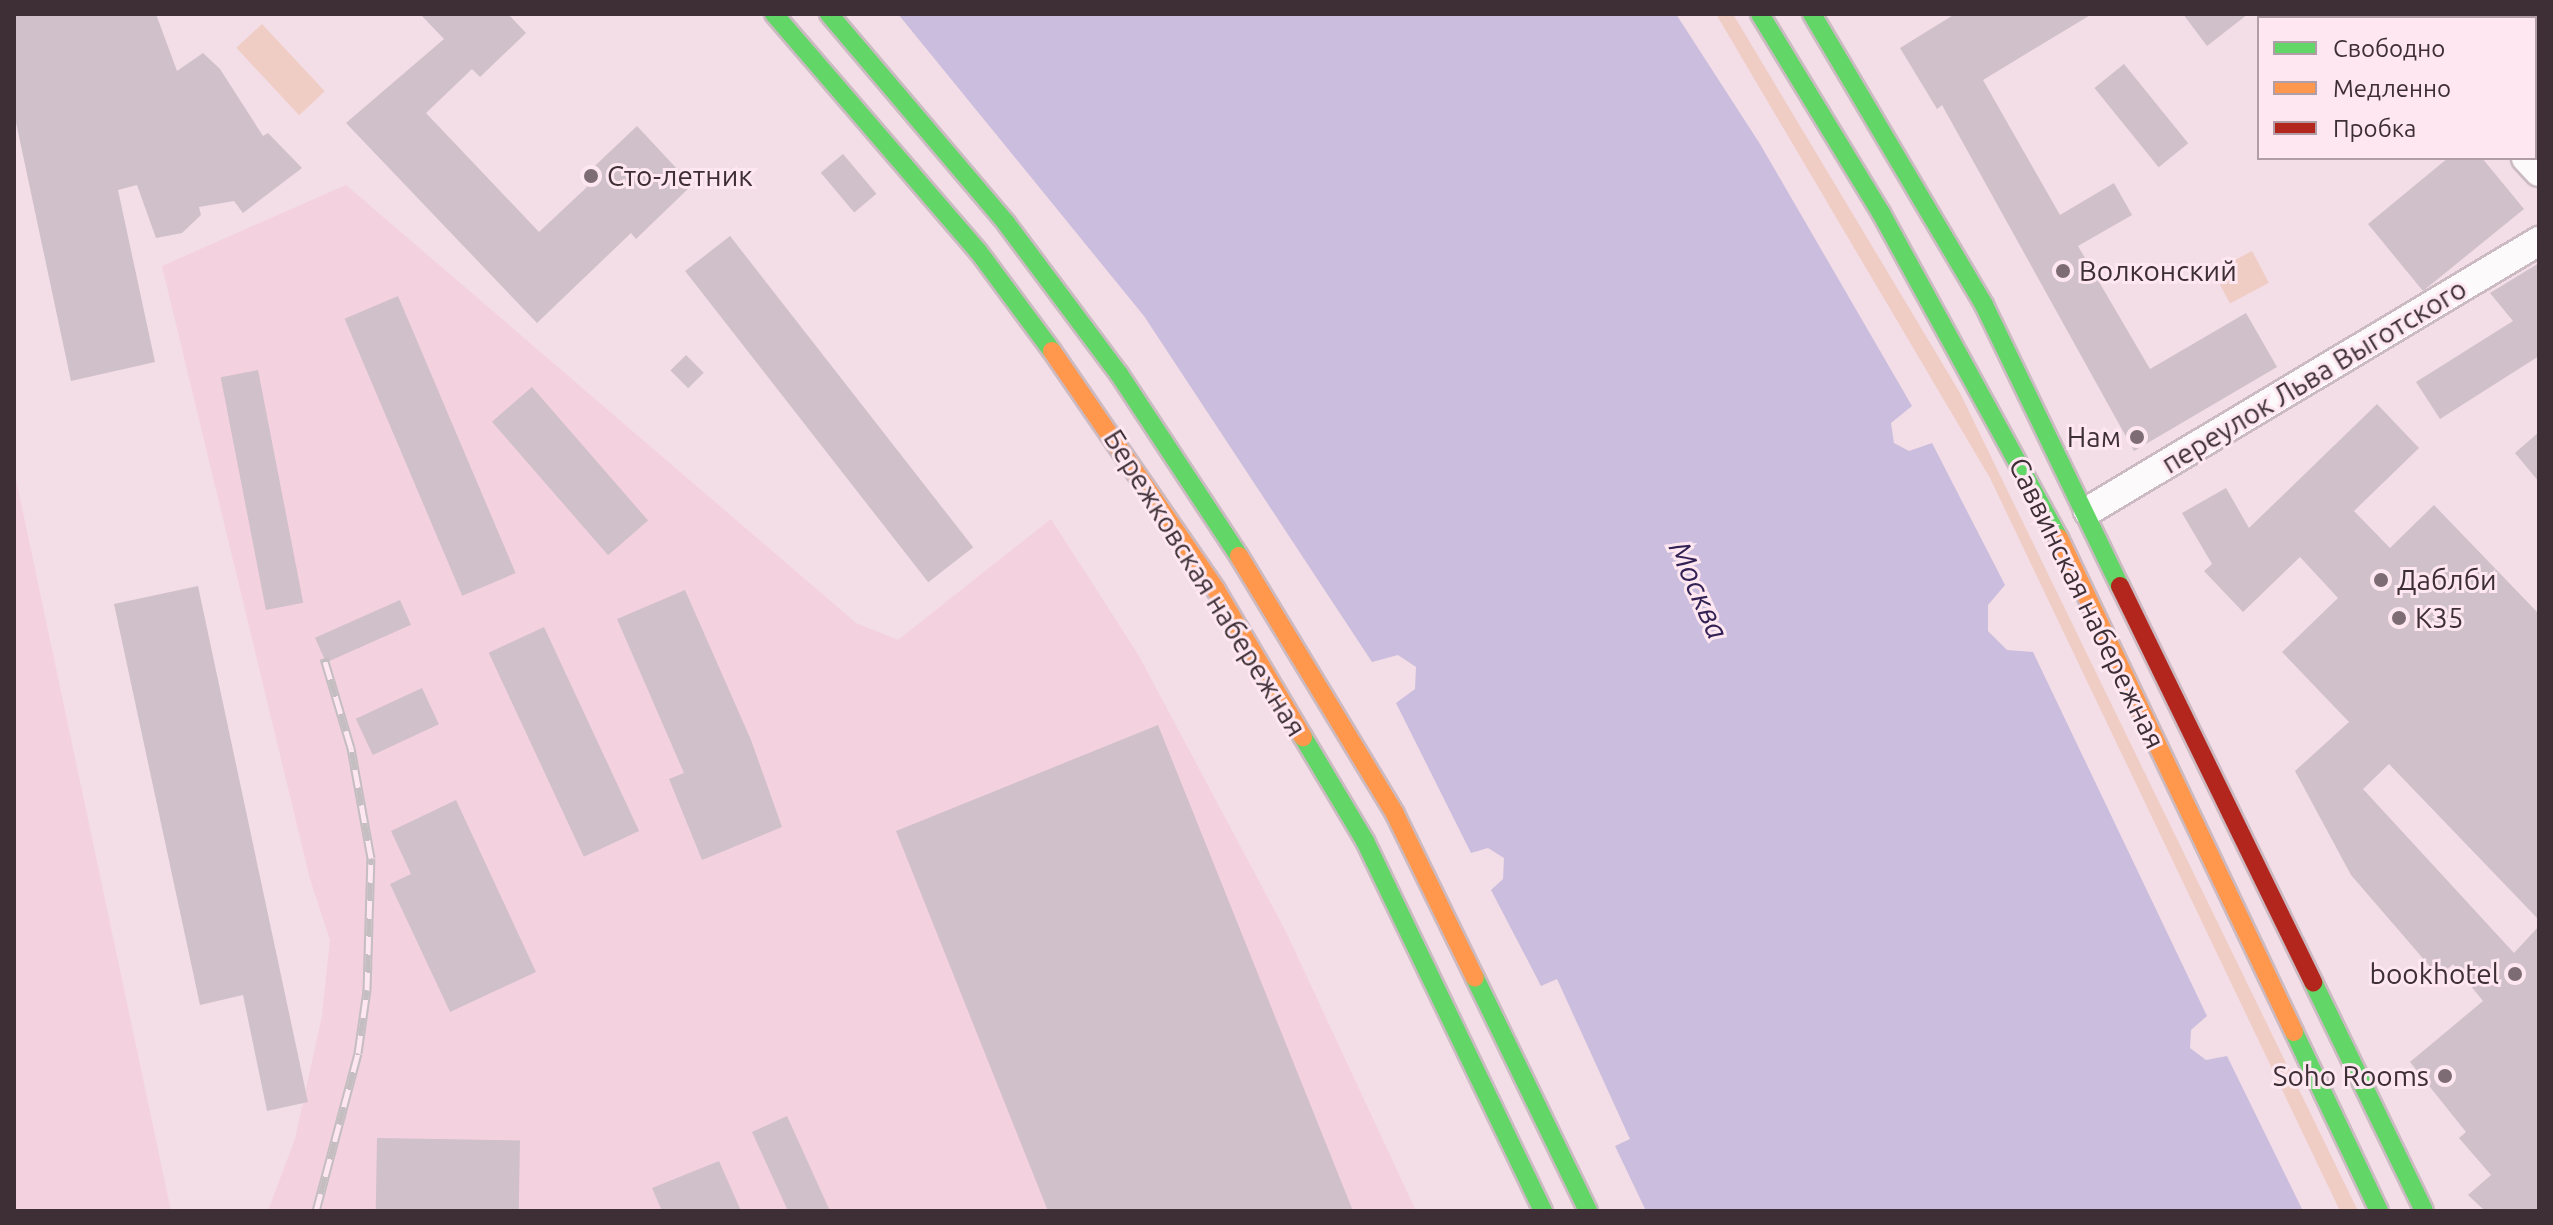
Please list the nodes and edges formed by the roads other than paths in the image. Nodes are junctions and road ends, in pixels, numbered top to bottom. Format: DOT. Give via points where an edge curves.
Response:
graph roads {
  1 [pos="774,14"];
  2 [pos="829,14"];
  3 [pos="1760,14"];
  4 [pos="1812,14"];
  5 [pos="2539,241"];
  6 [pos="2088,511"];
  7 [pos="1543,1211"];
  8 [pos="1588,1211"];
  9 [pos="2379,1211"];
  10 [pos="2424,1211"];
  1 -- 7 [label="main road, Бережковская набережная" via="978,251 1085,396 1216,590 1365,841"];
  2 -- 8 [label="main road, Бережковская набережная" via="1006,223 1091,336 1291,635 1395,814"];
  3 -- 9 [label="main road, Саввинская набережная" via="1881,213 2056,533"];
  4 -- 6 [label="main road, Саввинская набережная" via="1984,305"];
  5 -- 6 [label="street, переулок Льва Выготского"];
  6 -- 10 [label="main road, Саввинская набережная"];
}
